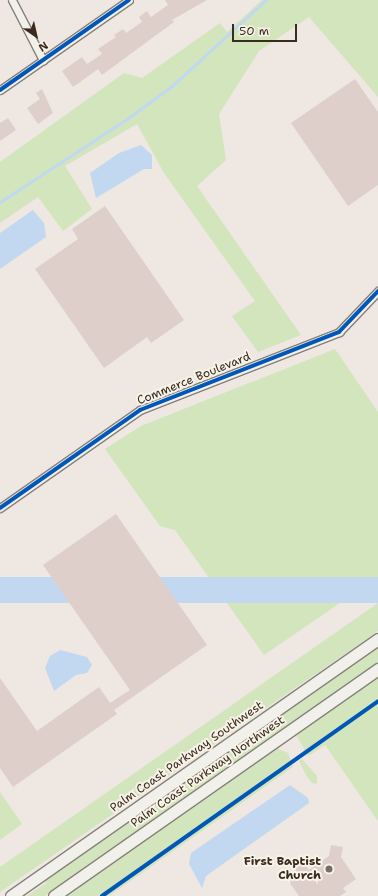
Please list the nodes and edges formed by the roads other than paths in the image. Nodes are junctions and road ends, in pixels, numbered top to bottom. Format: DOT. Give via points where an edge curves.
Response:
graph roads {
  1 [pos="12,0"];
  2 [pos="129,0"];
  3 [pos="43,60"];
  4 [pos="0,90"];
  5 [pos="378,290"];
  6 [pos="0,508"];
  7 [pos="378,639"];
  8 [pos="378,669"];
  9 [pos="10,896"];
  10 [pos="54,896"];
  1 -- 3 [label="street"];
  2 -- 3 [label="street"];
  3 -- 4 [label="street"];
  5 -- 6 [label="street, Commerce Boulevard" via="339,332 140,410"];
  7 -- 9 [label="main road, Palm Coast Parkway Southwest"];
  8 -- 10 [label="main road, Palm Coast Parkway Northwest"];
}
